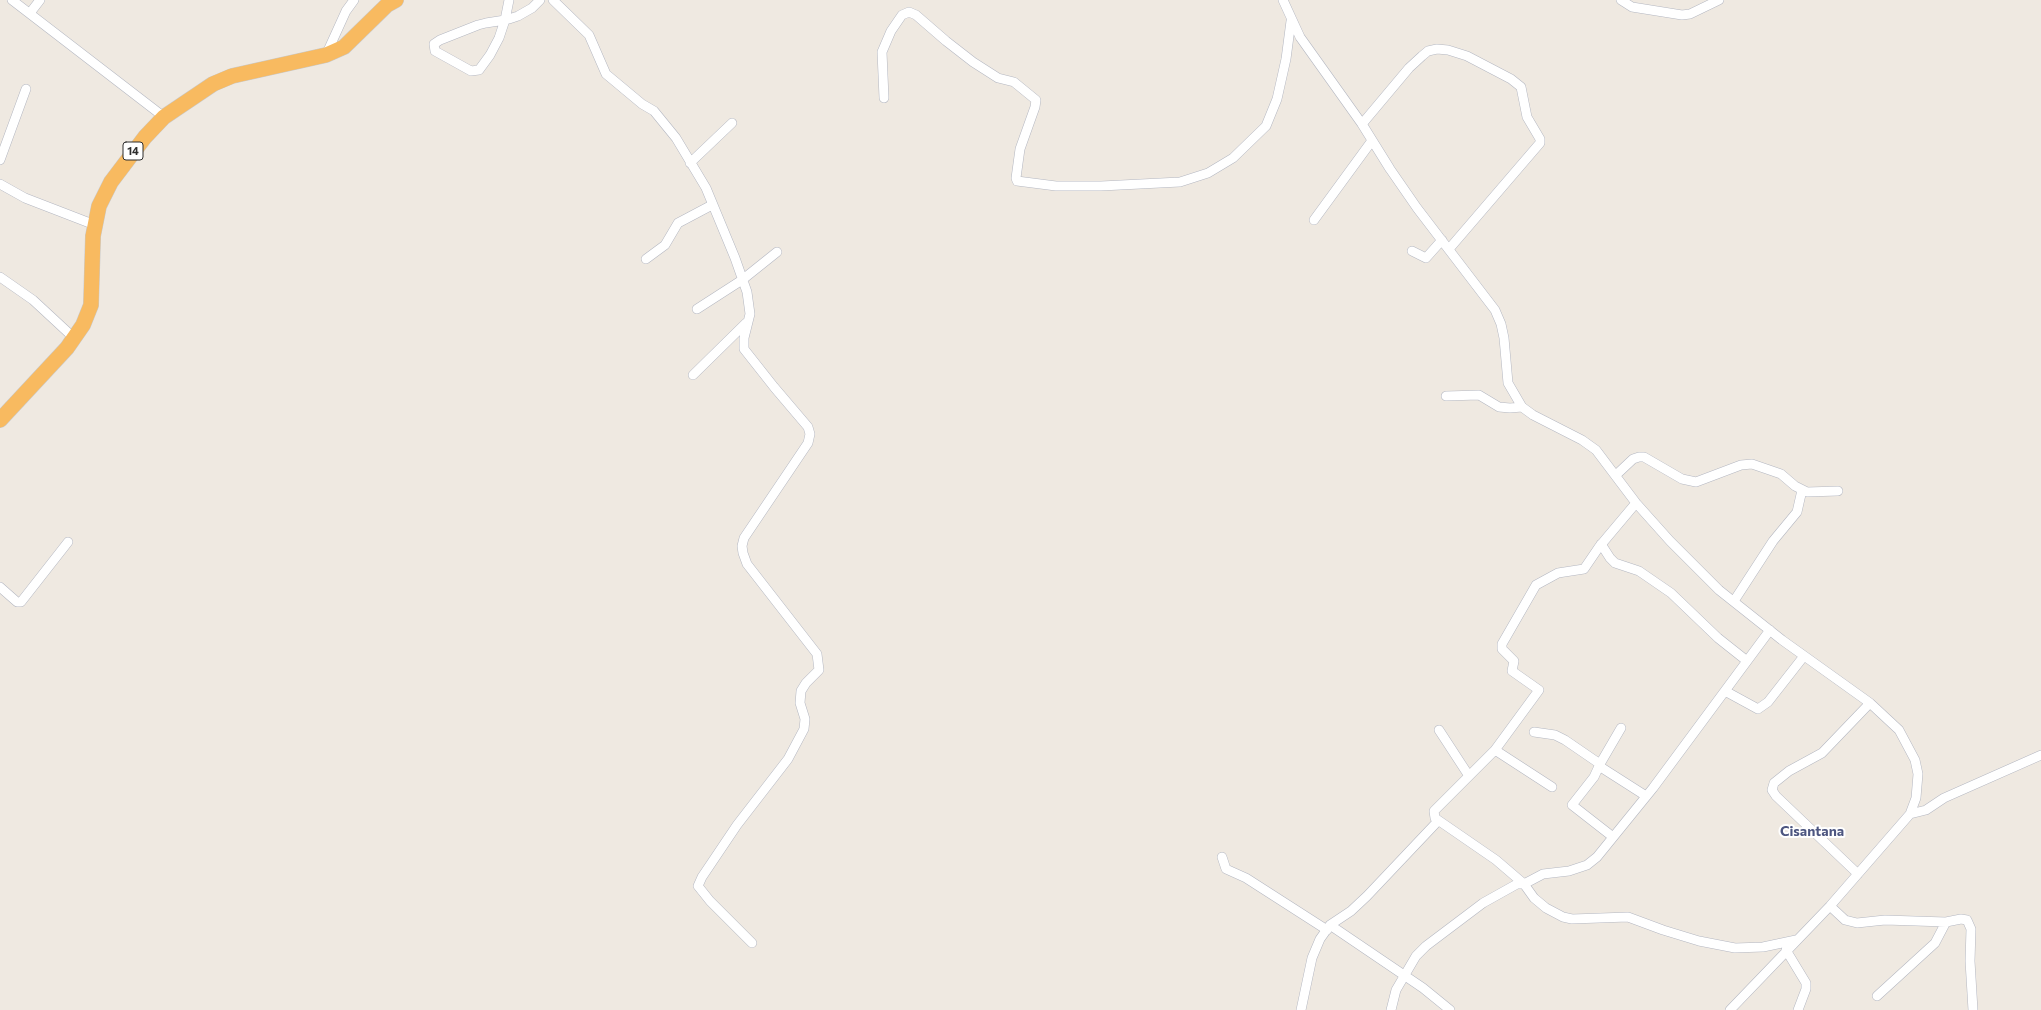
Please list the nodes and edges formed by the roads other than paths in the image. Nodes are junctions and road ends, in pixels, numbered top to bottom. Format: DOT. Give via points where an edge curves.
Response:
graph roads {
  1 [pos="12,0"];
  2 [pos="40,0"];
  3 [pos="354,0"];
  4 [pos="396,0"];
  5 [pos="509,0"];
  6 [pos="540,0"];
  7 [pos="553,0"];
  8 [pos="1283,0"];
  9 [pos="1621,0"];
  10 [pos="1719,0"];
  11 [pos="30,13"];
  12 [pos="505,20"];
  13 [pos="1292,20"];
  14 [pos="326,55"];
  15 [pos="26,89"];
  16 [pos="884,98"];
  17 [pos="164,117"];
  18 [pos="732,123"];
  19 [pos="1362,124"];
  20 [pos="1371,142"];
  21 [pos="0,160"];
  22 [pos="690,163"];
  23 [pos="0,184"];
  24 [pos="712,205"];
  25 [pos="1314,220"];
  26 [pos="95,225"];
  27 [pos="1442,240"];
  28 [pos="1449,250"];
  29 [pos="1412,251"];
  30 [pos="777,252"];
  31 [pos="646,259"];
  32 [pos="0,277"];
  33 [pos="742,280"];
  34 [pos="697,309"];
  35 [pos="747,322"];
  36 [pos="74,338"];
  37 [pos="693,375"];
  38 [pos="1446,396"];
  39 [pos="1522,407"];
  40 [pos="0,420"];
  41 [pos="1616,475"];
  42 [pos="1802,490"];
  43 [pos="1838,491"];
  44 [pos="1636,503"];
  45 [pos="68,542"];
  46 [pos="1601,544"];
  47 [pos="0,587"];
  48 [pos="1734,601"];
  49 [pos="1770,630"];
  50 [pos="1804,656"];
  51 [pos="1747,661"];
  52 [pos="1725,691"];
  53 [pos="1870,703"];
  54 [pos="1621,728"];
  55 [pos="1438,730"];
  56 [pos="1534,732"];
  57 [pos="1495,750"];
  58 [pos="2041,755"];
  59 [pos="1600,765"];
  60 [pos="1469,776"];
  61 [pos="1552,787"];
  62 [pos="1646,796"];
  63 [pos="1910,814"];
  64 [pos="1438,821"];
  65 [pos="1613,837"];
  66 [pos="1222,857"];
  67 [pos="1858,874"];
  68 [pos="1524,884"];
  69 [pos="1830,906"];
  70 [pos="1946,922"];
  71 [pos="1329,928"];
  72 [pos="1796,940"];
  73 [pos="752,943"];
  74 [pos="1786,950"];
  75 [pos="1404,976"];
  76 [pos="1877,996"];
  77 [pos="1301,1010"];
  78 [pos="1391,1010"];
  79 [pos="1450,1010"];
  80 [pos="1730,1010"];
  81 [pos="1798,1010"];
  82 [pos="1973,1010"];
  1 -- 11 [label="street"];
  2 -- 11 [label="street"];
  3 -- 14 [label="street" via="346,11"];
  4 -- 14 [label="highway, 14" via="387,5 344,47"];
  5 -- 12 [label="street"];
  6 -- 12 [label="street" via="526,12"];
  7 -- 22 [label="street" via="589,35 606,74 654,111 676,138"];
  8 -- 13 [label="street"];
  9 -- 10 [label="street" via="1632,7 1682,15 1690,14"];
  11 -- 17 [label="street"];
  12 -- 12 [label="street" via="495,47 478,71 471,71 434,49 434,44 440,40 478,25"];
  13 -- 16 [label="street" via="1277,99 1266,126 1233,158 1208,173 1180,182 1056,186 1018,181 1016,178 1020,149 1036,100 1014,82 998,78 973,62 909,12 902,15 891,31 882,52"];
  13 -- 19 [label="street" via="1305,44"];
  14 -- 17 [label="highway, 14" via="232,76 212,84"];
  15 -- 21 [label="street"];
  17 -- 26 [label="highway, 14" via="127,159 111,182 99,206"];
  18 -- 22 [label="street"];
  19 -- 20 [label="street"];
  19 -- 28 [label="street" via="1409,68 1422,56 1437,49 1467,56 1522,87 1527,117 1540,143"];
  20 -- 25 [label="street"];
  20 -- 27 [label="street"];
  22 -- 24 [label="street" via="706,188"];
  23 -- 26 [label="street" via="25,198"];
  24 -- 31 [label="street" via="678,223 667,242"];
  24 -- 33 [label="street"];
  26 -- 36 [label="highway, 14" via="91,305 83,325"];
  27 -- 28 [label="street"];
  27 -- 29 [label="street" via="1426,258"];
  28 -- 39 [label="street" via="1495,310 1502,331 1508,383"];
  30 -- 33 [label="street"];
  32 -- 36 [label="street" via="33,300"];
  33 -- 34 [label="street"];
  33 -- 35 [label="street" via="749,305 750,314"];
  35 -- 37 [label="street"];
  35 -- 73 [label="street" via="744,349 808,427 810,434 808,443 744,538 743,553 747,564 814,647 819,661 817,673 801,692 800,703 805,724 802,734 788,759 738,825 699,883 700,890"];
  36 -- 40 [label="highway, 14"];
  38 -- 39 [label="street" via="1481,396 1499,407"];
  39 -- 41 [label="street" via="1596,450"];
  41 -- 42 [label="street" via="1633,459 1639,457 1644,457 1682,479 1696,482 1741,465 1752,464 1781,474"];
  41 -- 44 [label="street"];
  42 -- 43 [label="street"];
  42 -- 48 [label="street" via="1797,512 1773,541"];
  44 -- 46 [label="street"];
  44 -- 48 [label="street" via="1719,590"];
  45 -- 47 [label="street" via="21,602 17,602"];
  46 -- 51 [label="street" via="1615,563 1639,571 1671,593 1718,638"];
  46 -- 57 [label="street" via="1584,569 1558,572 1536,585 1502,644 1502,649 1514,661 1512,672 1539,690"];
  48 -- 49 [label="street"];
  49 -- 50 [label="street"];
  49 -- 51 [label="street"];
  50 -- 52 [label="street" via="1768,702 1758,709"];
  50 -- 53 [label="street"];
  51 -- 52 [label="street"];
  52 -- 62 [label="street"];
  53 -- 63 [label="street" via="1899,730 1915,760 1918,774 1916,798"];
  53 -- 67 [label="street" via="1822,753 1789,771 1774,783 1772,790"];
  54 -- 59 [label="street"];
  55 -- 60 [label="street"];
  56 -- 59 [label="street" via="1555,735 1566,740"];
  57 -- 60 [label="street"];
  57 -- 61 [label="street"];
  58 -- 63 [label="street" via="1944,798 1926,810"];
  59 -- 62 [label="street"];
  59 -- 65 [label="street" via="1572,805"];
  60 -- 64 [label="street" via="1434,811 1433,815"];
  62 -- 65 [label="street"];
  63 -- 67 [label="street"];
  64 -- 68 [label="street" via="1496,860"];
  64 -- 71 [label="street" via="1357,906"];
  65 -- 68 [label="street" via="1587,865 1569,871 1543,874"];
  66 -- 71 [label="street" via="1226,868"];
  67 -- 69 [label="street"];
  68 -- 72 [label="street" via="1534,898 1546,908 1572,919 1628,916 1692,939 1735,948 1763,947"];
  68 -- 75 [label="street" via="1510,886 1483,903 1426,946 1416,956"];
  69 -- 70 [label="street" via="1850,922"];
  69 -- 72 [label="street"];
  70 -- 76 [label="street" via="1936,943"];
  70 -- 82 [label="street" via="1961,919 1969,921"];
  71 -- 75 [label="street"];
  71 -- 77 [label="street" via="1320,939 1312,958"];
  72 -- 74 [label="street"];
  74 -- 80 [label="street"];
  74 -- 81 [label="street" via="1806,983"];
  75 -- 78 [label="street" via="1396,990"];
  75 -- 79 [label="street"];
}
